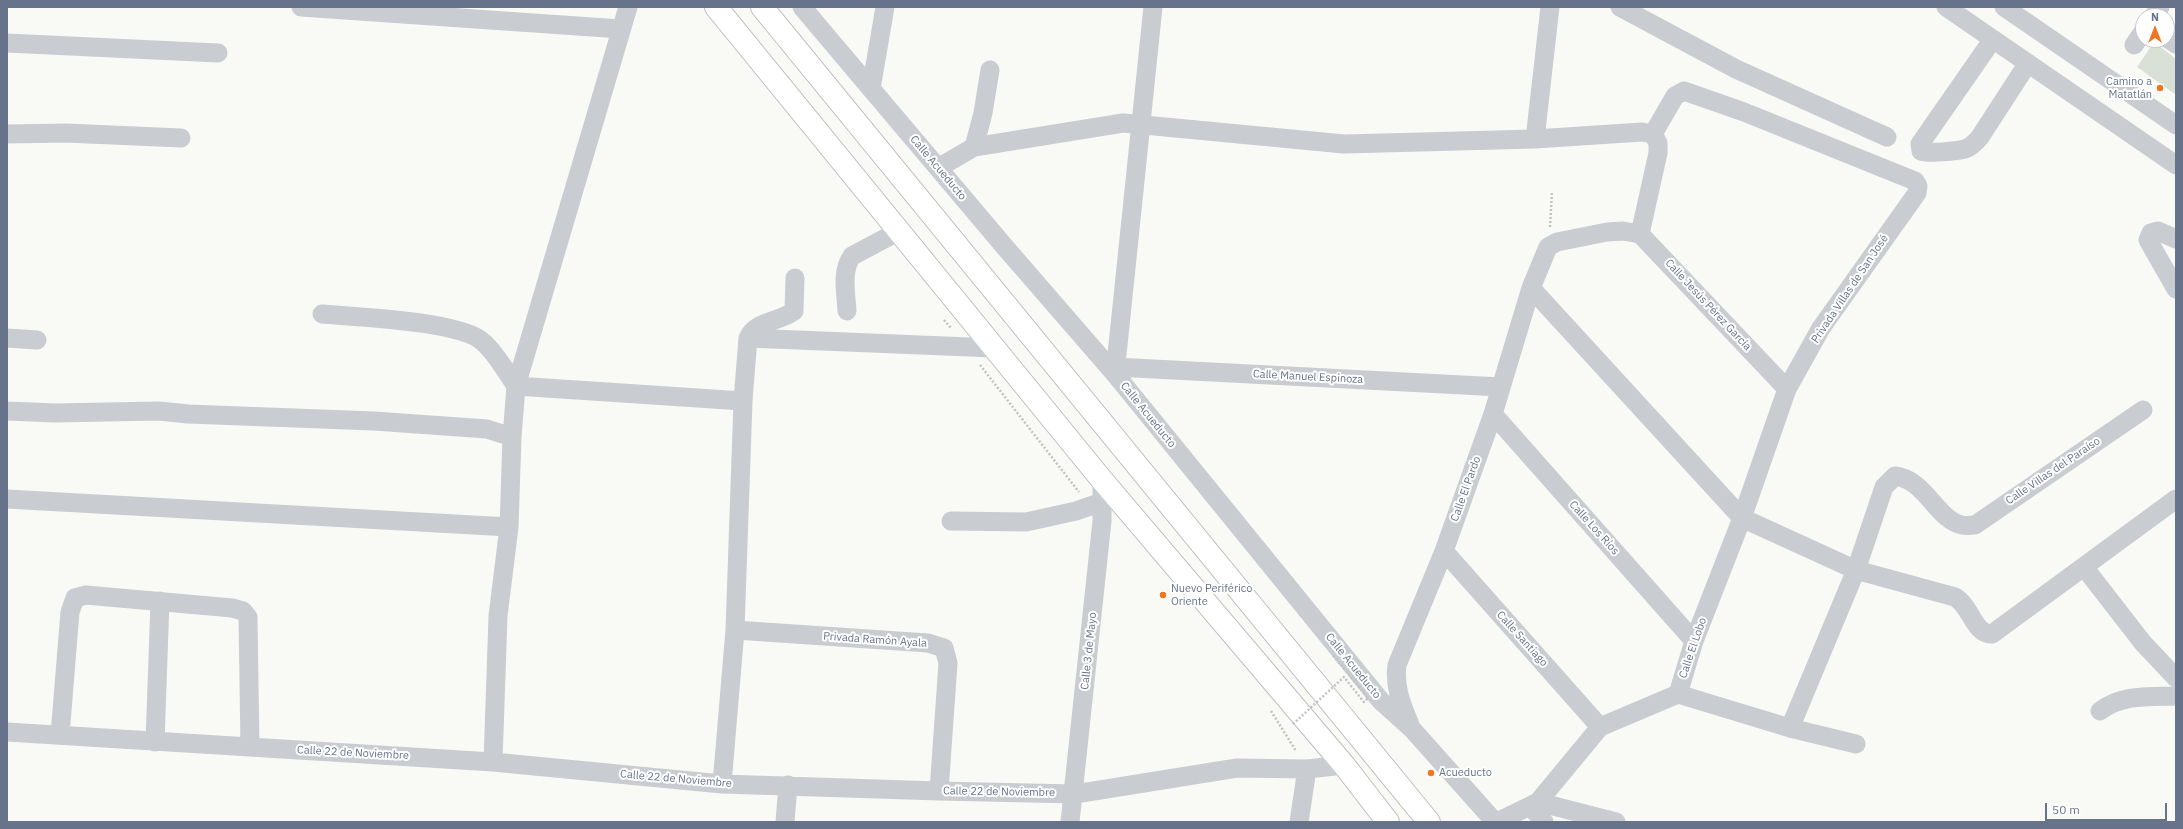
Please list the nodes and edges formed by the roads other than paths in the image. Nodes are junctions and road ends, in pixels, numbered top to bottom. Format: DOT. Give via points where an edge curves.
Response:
graph roads {
  1 [pos="301,7"];
  2 [pos="628,7"];
  3 [pos="716,7"];
  4 [pos="762,7"];
  5 [pos="802,7"];
  6 [pos="885,7"];
  7 [pos="1153,7"];
  8 [pos="1550,7"];
  9 [pos="1620,7"];
  10 [pos="1946,7"];
  11 [pos="2004,7"];
  12 [pos="621,29"];
  13 [pos="1993,39"];
  14 [pos="7,43"];
  15 [pos="218,53"];
  16 [pos="2028,63"];
  17 [pos="990,70"];
  18 [pos="871,89"];
  19 [pos="2173,122"];
  20 [pos="1139,124"];
  21 [pos="7,134"];
  22 [pos="1653,134"];
  23 [pos="1887,137"];
  24 [pos="181,138"];
  25 [pos="1535,139"];
  26 [pos="974,147"];
  27 [pos="2176,165"];
  28 [pos="938,168"];
  29 [pos="899,231"];
  30 [pos="1632,232"];
  31 [pos="2176,240"];
  32 [pos="796,278"];
  33 [pos="1531,288"];
  34 [pos="2176,289"];
  35 [pos="848,311"];
  36 [pos="322,314"];
  37 [pos="7,338"];
  38 [pos="748,338"];
  39 [pos="37,340"];
  40 [pos="994,348"];
  41 [pos="1115,370"];
  42 [pos="516,386"];
  43 [pos="1501,387"];
  44 [pos="1787,389"];
  45 [pos="744,401"];
  46 [pos="2142,410"];
  47 [pos="7,411"];
  48 [pos="1493,414"];
  49 [pos="512,437"];
  50 [pos="1102,480"];
  51 [pos="7,499"];
  52 [pos="2176,499"];
  53 [pos="1102,502"];
  54 [pos="1742,518"];
  55 [pos="951,520"];
  56 [pos="509,527"];
  57 [pos="1444,551"];
  58 [pos="2084,567"];
  59 [pos="1856,570"];
  60 [pos="160,601"];
  61 [pos="735,630"];
  62 [pos="1694,641"];
  63 [pos="2176,678"];
  64 [pos="1678,694"];
  65 [pos="2176,696"];
  66 [pos="2100,711"];
  67 [pos="1600,727"];
  68 [pos="1790,728"];
  69 [pos="1412,729"];
  70 [pos="7,732"];
  71 [pos="60,735"];
  72 [pos="155,742"];
  73 [pos="1856,744"];
  74 [pos="250,747"];
  75 [pos="493,762"];
  76 [pos="1344,765"];
  77 [pos="1307,768"];
  78 [pos="722,784"];
  79 [pos="788,786"];
  80 [pos="939,791"];
  81 [pos="1074,794"];
  82 [pos="1535,805"];
  83 [pos="786,822"];
  84 [pos="1070,822"];
  85 [pos="1299,822"];
  86 [pos="1388,822"];
  87 [pos="1428,822"];
  88 [pos="1496,822"];
  89 [pos="1544,822"];
  90 [pos="1616,822"];
  1 -- 12 [label="street"];
  2 -- 12 [label="street"];
  3 -- 29 [label="highway"];
  4 -- 87 [label="highway"];
  5 -- 18 [label="street, Calle Acueducto"];
  6 -- 18 [label="street"];
  7 -- 20 [label="street"];
  8 -- 25 [label="street"];
  9 -- 23 [label="street" via="1736,69"];
  10 -- 13 [label="street"];
  11 -- 19 [label="street"];
  12 -- 42 [label="street"];
  13 -- 16 [label="street"];
  13 -- 16 [label="street" via="1920,144 1921,151 1965,149 1974,144"];
  14 -- 15 [label="street"];
  16 -- 27 [label="street"];
  17 -- 26 [label="street" via="984,113"];
  18 -- 28 [label="street, Calle Acueducto"];
  20 -- 25 [label="street" via="1344,144"];
  20 -- 26 [label="street" via="1123,123"];
  20 -- 41 [label="street"];
  21 -- 24 [label="street" via="66,133"];
  22 -- 25 [label="street" via="1642,132"];
  22 -- 30 [label="street" via="1658,143 1658,153"];
  22 -- 44 [label="street, Privada Villas de San José" via="1675,96 1684,91 1744,112 1915,182 1918,186 1917,193 1821,328"];
  26 -- 28 [label="street"];
  28 -- 41 [label="street, Calle Acueducto"];
  29 -- 35 [label="street" via="852,256 845,273"];
  29 -- 40 [label="highway"];
  30 -- 33 [label="street, Calle El Pardo" via="1607,232 1557,242 1548,247"];
  30 -- 44 [label="street, Calle Jesús Pérez García"];
  31 -- 34 [label="street" via="2158,231 2151,234 2148,240"];
  32 -- 38 [label="street" via="794,311 758,326 751,331"];
  33 -- 43 [label="street, Calle El Pardo"];
  33 -- 54 [label="street"];
  36 -- 42 [label="street" via="441,326 468,332 484,342"];
  37 -- 39 [label="street"];
  38 -- 40 [label="street"];
  38 -- 45 [label="street"];
  40 -- 50 [label="highway"];
  41 -- 43 [label="street, Calle Manuel Espinoza"];
  41 -- 69 [label="street, Calle Acueducto" via="1381,701"];
  42 -- 45 [label="street"];
  42 -- 49 [label="street"];
  43 -- 48 [label="street, Calle El Pardo"];
  44 -- 54 [label="street, Calle El Lobo"];
  45 -- 61 [label="street"];
  46 -- 59 [label="street, Calle Villas del Paraíso" via="1975,525 1962,525 1950,519 1910,480 1895,476 1884,487"];
  47 -- 49 [label="street" via="159,411 308,417 487,429"];
  48 -- 57 [label="street, Calle El Pardo"];
  48 -- 62 [label="street, Calle Los Ríos"];
  49 -- 56 [label="street"];
  50 -- 53 [label="street, Calle 3 de Mayo"];
  50 -- 76 [label="highway"];
  51 -- 56 [label="street"];
  52 -- 58 [label="street"];
  53 -- 55 [label="street" via="1076,511 1026,522"];
  53 -- 81 [label="street, Calle 3 de Mayo"];
  54 -- 59 [label="street"];
  54 -- 62 [label="street, Calle El Lobo"];
  56 -- 75 [label="street" via="498,616"];
  57 -- 67 [label="street, Calle Santiago"];
  57 -- 69 [label="street, Calle El Pardo" via="1397,665 1395,677 1399,697"];
  58 -- 59 [label="street" via="1992,634 1980,631 1962,601 1954,597"];
  58 -- 63 [label="street" via="2143,643"];
  59 -- 68 [label="street"];
  60 -- 71 [label="street" via="86,595 75,598 70,612"];
  60 -- 72 [label="street"];
  60 -- 74 [label="street" via="232,608 243,611 248,617"];
  61 -- 78 [label="street"];
  61 -- 80 [label="street, Privada Ramón Ayala" via="928,643 944,648 948,663"];
  62 -- 64 [label="street, Calle El Lobo"];
  64 -- 67 [label="street"];
  64 -- 68 [label="street"];
  65 -- 66 [label="street" via="2122,699"];
  67 -- 82 [label="street"];
  68 -- 73 [label="street"];
  69 -- 88 [label="street, Calle Acueducto"];
  70 -- 71 [label="street, Calle 22 de Noviembre"];
  71 -- 72 [label="street, Calle 22 de Noviembre"];
  72 -- 74 [label="street, Calle 22 de Noviembre"];
  74 -- 75 [label="street, Calle 22 de Noviembre"];
  75 -- 78 [label="street, Calle 22 de Noviembre"];
  76 -- 77 [label="street, Calle 22 de Noviembre"];
  76 -- 86 [label="highway"];
  77 -- 81 [label="street, Calle 22 de Noviembre" via="1237,768"];
  77 -- 85 [label="street"];
  78 -- 79 [label="street, Calle 22 de Noviembre"];
  79 -- 80 [label="street, Calle 22 de Noviembre"];
  79 -- 83 [label="street"];
  80 -- 81 [label="street, Calle 22 de Noviembre"];
  81 -- 84 [label="street, Calle 3 de Mayo"];
  82 -- 88 [label="street"];
  82 -- 89 [label="street"];
  82 -- 90 [label="street"];
}
